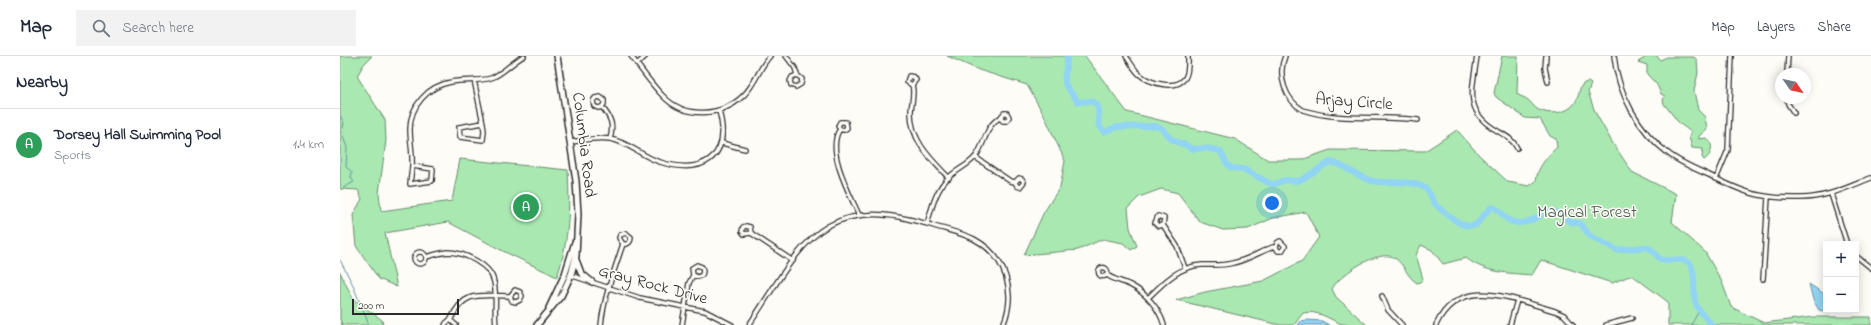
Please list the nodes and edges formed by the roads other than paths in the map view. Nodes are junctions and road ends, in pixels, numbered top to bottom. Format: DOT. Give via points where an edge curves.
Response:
graph roads {
  1 [pos="524,56"];
  2 [pos="557,56"];
  3 [pos="631,56"];
  4 [pos="646,56"];
  5 [pos="770,56"];
  6 [pos="786,56"];
  7 [pos="1126,56"];
  8 [pos="1188,56"];
  9 [pos="1285,56"];
  10 [pos="1477,56"];
  11 [pos="1546,56"];
  12 [pos="1614,56"];
  13 [pos="1732,56"];
  14 [pos="1788,56"];
  15 [pos="637,64"];
  16 [pos="1787,68"];
  17 [pos="796,75"];
  18 [pos="474,80"];
  19 [pos="1548,82"];
  20 [pos="912,85"];
  21 [pos="1788,104"];
  22 [pos="602,107"];
  23 [pos="719,111"];
  24 [pos="1794,113"];
  25 [pos="1000,118"];
  26 [pos="1418,120"];
  27 [pos="483,123"];
  28 [pos="840,129"];
  29 [pos="610,139"];
  30 [pos="571,142"];
  31 [pos="722,143"];
  32 [pos="1517,148"];
  33 [pos="745,149"];
  34 [pos="975,157"];
  35 [pos="412,166"];
  36 [pos="948,178"];
  37 [pos="1871,178"];
  38 [pos="1716,179"];
  39 [pos="1015,182"];
  40 [pos="1831,194"];
  41 [pos="1768,197"];
  42 [pos="859,214"];
  43 [pos="927,224"];
  44 [pos="1163,225"];
  45 [pos="750,233"];
  46 [pos="576,237"];
  47 [pos="1846,241"];
  48 [pos="623,244"];
  49 [pos="1276,247"];
  50 [pos="576,256"];
  51 [pos="426,257"];
  52 [pos="1859,258"];
  53 [pos="793,261"];
  54 [pos="1186,268"];
  55 [pos="1871,268"];
  56 [pos="568,275"];
  57 [pos="693,275"];
  58 [pos="1107,275"];
  59 [pos="1763,279"];
  60 [pos="592,282"];
  61 [pos="608,288"];
  62 [pos="494,296"];
  63 [pos="510,296"];
  64 [pos="1382,296"];
  65 [pos="1148,298"];
  66 [pos="1517,300"];
  67 [pos="684,306"];
  68 [pos="1632,318"];
  69 [pos="450,320"];
  70 [pos="445,325"];
  71 [pos="456,325"];
  72 [pos="496,325"];
  73 [pos="536,325"];
  74 [pos="601,325"];
  75 [pos="682,325"];
  76 [pos="732,325"];
  77 [pos="750,325"];
  78 [pos="1003,325"];
  79 [pos="1164,325"];
  80 [pos="1402,325"];
  81 [pos="1436,325"];
  82 [pos="1510,325"];
  83 [pos="1573,325"];
  84 [pos="1606,325"];
  1 -- 18 [label="street" via="495,76 486,80"];
  2 -- 30 [label="street, Columbia Road"];
  3 -- 15 [label="street"];
  4 -- 15 [label="street"];
  5 -- 23 [label="street" via="748,90 736,102"];
  6 -- 17 [label="street" via="795,68"];
  7 -- 8 [label="street" via="1145,79 1172,84 1181,82 1186,76"];
  9 -- 26 [label="street, Arjay Circle" via="1282,80 1289,97 1303,110 1360,119 1390,117"];
  10 -- 32 [label="street" via="1472,96 1474,108 1481,120 1508,138"];
  11 -- 19 [label="street"];
  12 -- 38 [label="street" via="1617,76 1626,100 1648,134 1680,161"];
  13 -- 38 [label="street" via="1728,150"];
  14 -- 16 [label="street"];
  15 -- 23 [label="street" via="663,96 674,105 697,113"];
  18 -- 27 [label="street"];
  18 -- 35 [label="street" via="440,85 418,104 410,128"];
  20 -- 36 [label="street" via="911,113 915,133 923,150"];
  21 -- 24 [label="street"];
  22 -- 29 [label="street" via="612,122 613,131"];
  23 -- 31 [label="street" via="723,128"];
  25 -- 34 [label="street" via="993,122"];
  27 -- 27 [label="street" via="482,140 460,137 459,127"];
  28 -- 42 [label="street" via="836,142 838,161"];
  29 -- 30 [label="street"];
  29 -- 31 [label="street" via="628,145 654,160 680,165 704,162 715,154"];
  30 -- 46 [label="street, Columbia Road" via="578,198"];
  31 -- 33 [label="street"];
  34 -- 36 [label="street"];
  34 -- 39 [label="street"];
  35 -- 35 [label="street" via="410,184 432,181 433,169"];
  36 -- 43 [label="street" via="937,194"];
  37 -- 40 [label="street"];
  38 -- 41 [label="street" via="1745,192"];
  40 -- 41 [label="street" via="1801,198"];
  40 -- 47 [label="street"];
  41 -- 59 [label="street"];
  42 -- 43 [label="street" via="887,214"];
  42 -- 53 [label="street" via="821,231 805,245"];
  43 -- 78 [label="street" via="968,237 986,247 995,256 1005,273 1009,291 1008,309"];
  44 -- 54 [label="street" via="1177,246"];
  45 -- 53 [label="street"];
  46 -- 50 [label="street, Columbia Road"];
  46 -- 56 [label="street, Columbia Road"];
  48 -- 61 [label="street"];
  49 -- 54 [label="street" via="1247,260 1230,264"];
  50 -- 56 [label="street, Columbia Road"];
  50 -- 60 [label="street" via="579,270"];
  51 -- 62 [label="street" via="448,252 466,256 481,265 492,276"];
  52 -- 55 [label="street"];
  53 -- 77 [label="street"];
  54 -- 65 [label="street" via="1169,278"];
  56 -- 60 [label="street, Gray Rock Drive"];
  56 -- 73 [label="street, Columbia Road" via="542,320"];
  57 -- 67 [label="street"];
  58 -- 65 [label="street" via="1130,285"];
  60 -- 61 [label="street, Gray Rock Drive"];
  61 -- 67 [label="street, Gray Rock Drive" via="653,301"];
  61 -- 74 [label="street"];
  62 -- 63 [label="street"];
  62 -- 69 [label="street" via="466,298 455,308"];
  62 -- 72 [label="street"];
  64 -- 80 [label="street" via="1388,310"];
  65 -- 79 [label="street"];
  66 -- 81 [label="street" via="1490,293 1469,295 1449,306"];
  66 -- 82 [label="street"];
  66 -- 83 [label="street" via="1560,313"];
  67 -- 75 [label="street"];
  67 -- 76 [label="street, Gray Rock Drive" via="708,313"];
  68 -- 84 [label="street"];
  69 -- 70 [label="street"];
  69 -- 71 [label="street"];
}
